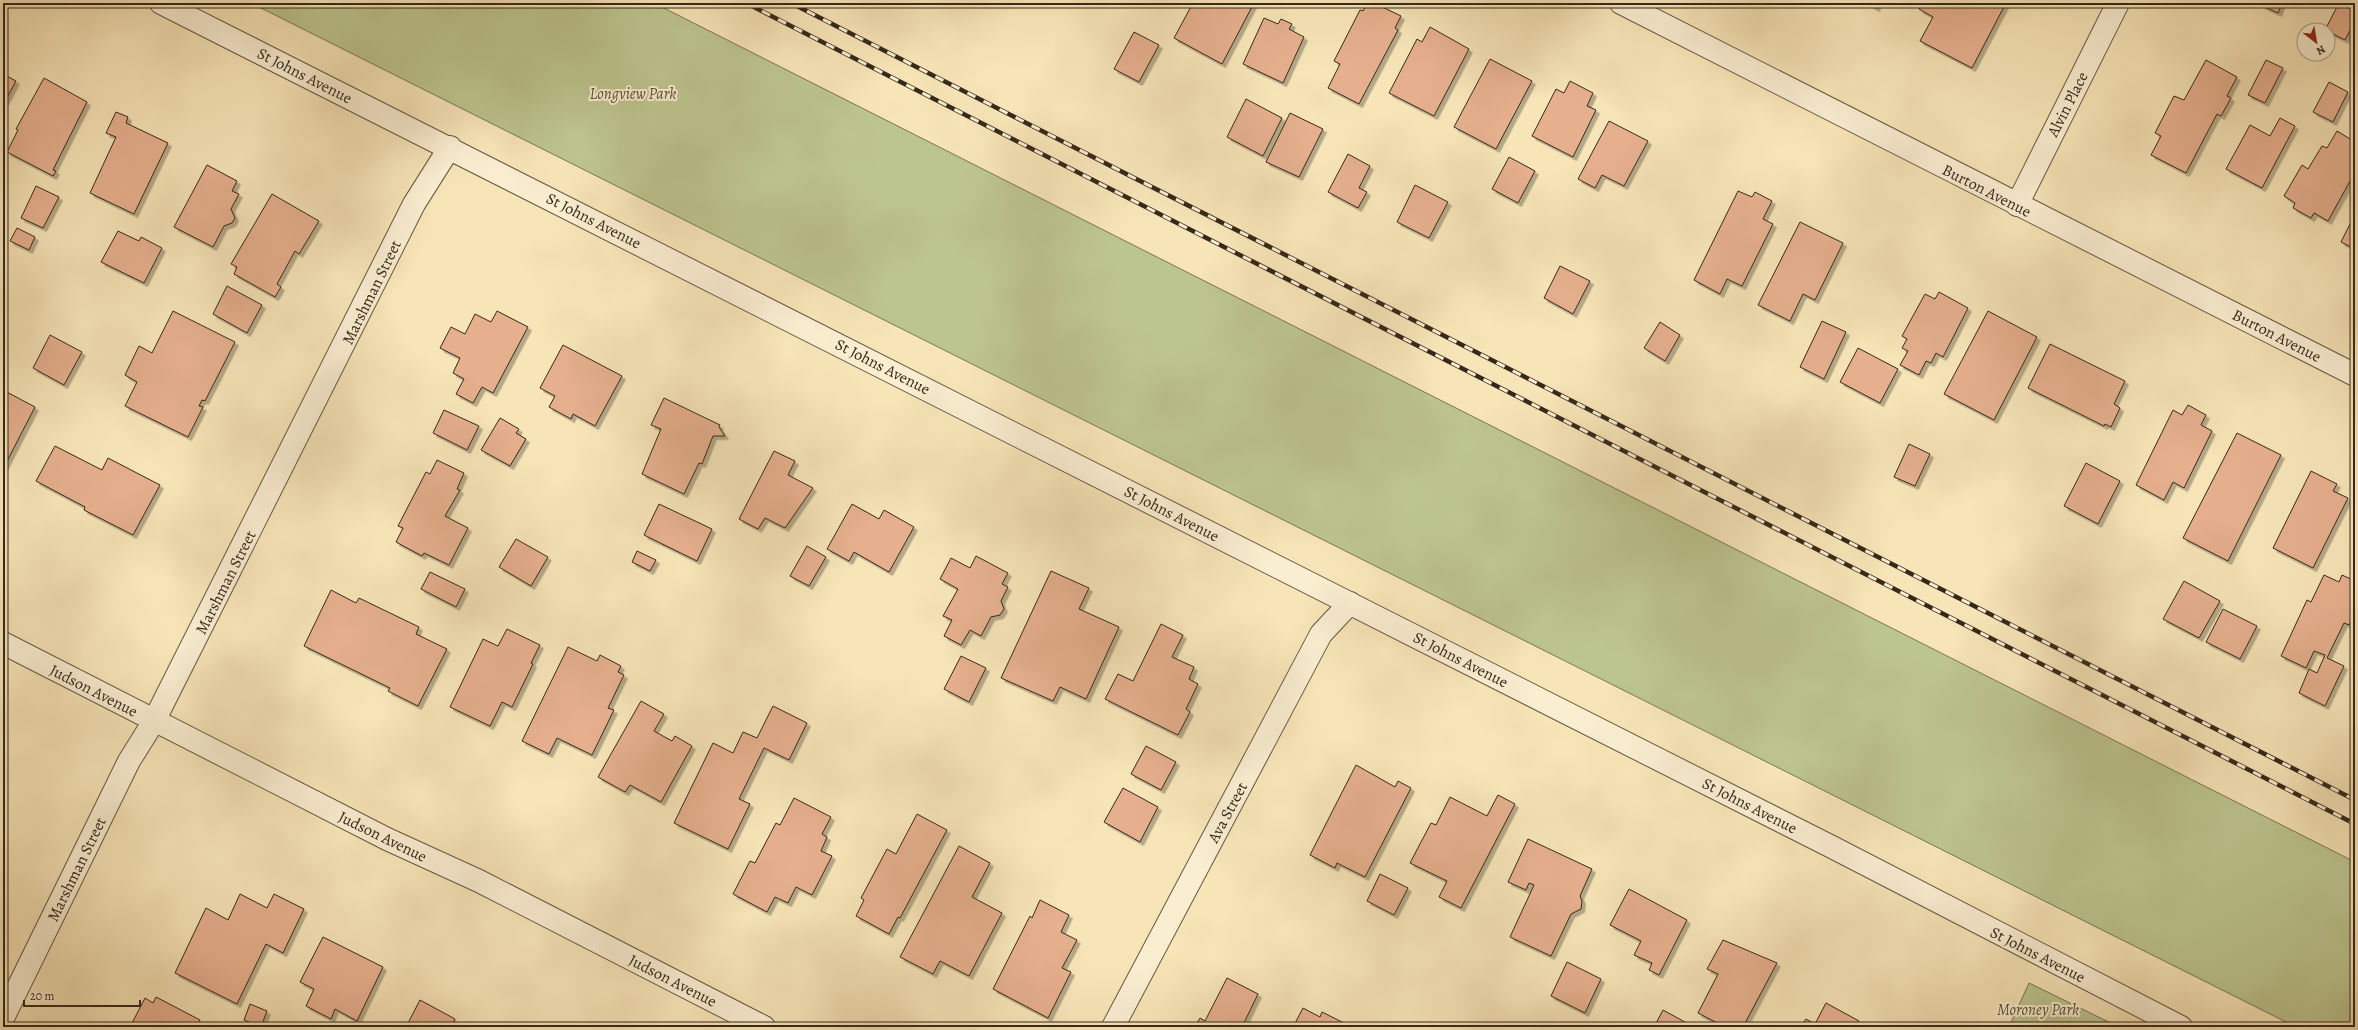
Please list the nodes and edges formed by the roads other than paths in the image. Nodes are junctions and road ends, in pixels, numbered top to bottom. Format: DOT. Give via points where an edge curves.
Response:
graph roads {
  1 [pos="161,3"];
  2 [pos="1621,3"];
  3 [pos="2118,3"];
  4 [pos="450,147"];
  5 [pos="2017,204"];
  6 [pos="2355,375"];
  7 [pos="1350,603"];
  8 [pos="3,644"];
  9 [pos="154,721"];
  10 [pos="3,1018"];
  11 [pos="764,1027"];
  12 [pos="1113,1027"];
  13 [pos="2181,1027"];
  1 -- 4 [label="street, St Johns Avenue"];
  2 -- 5 [label="street, Burton Avenue"];
  3 -- 5 [label="street, Alvin Place"];
  4 -- 7 [label="street, St Johns Avenue"];
  4 -- 9 [label="street, Marshman Street" via="414,204"];
  5 -- 6 [label="street, Burton Avenue"];
  7 -- 12 [label="street, Ava Street" via="1321,634"];
  7 -- 13 [label="street, St Johns Avenue"];
  8 -- 9 [label="street, Judson Avenue"];
  9 -- 10 [label="street, Marshman Street" via="129,761"];
  9 -- 11 [label="street, Judson Avenue" via="380,835 479,881"];
}
